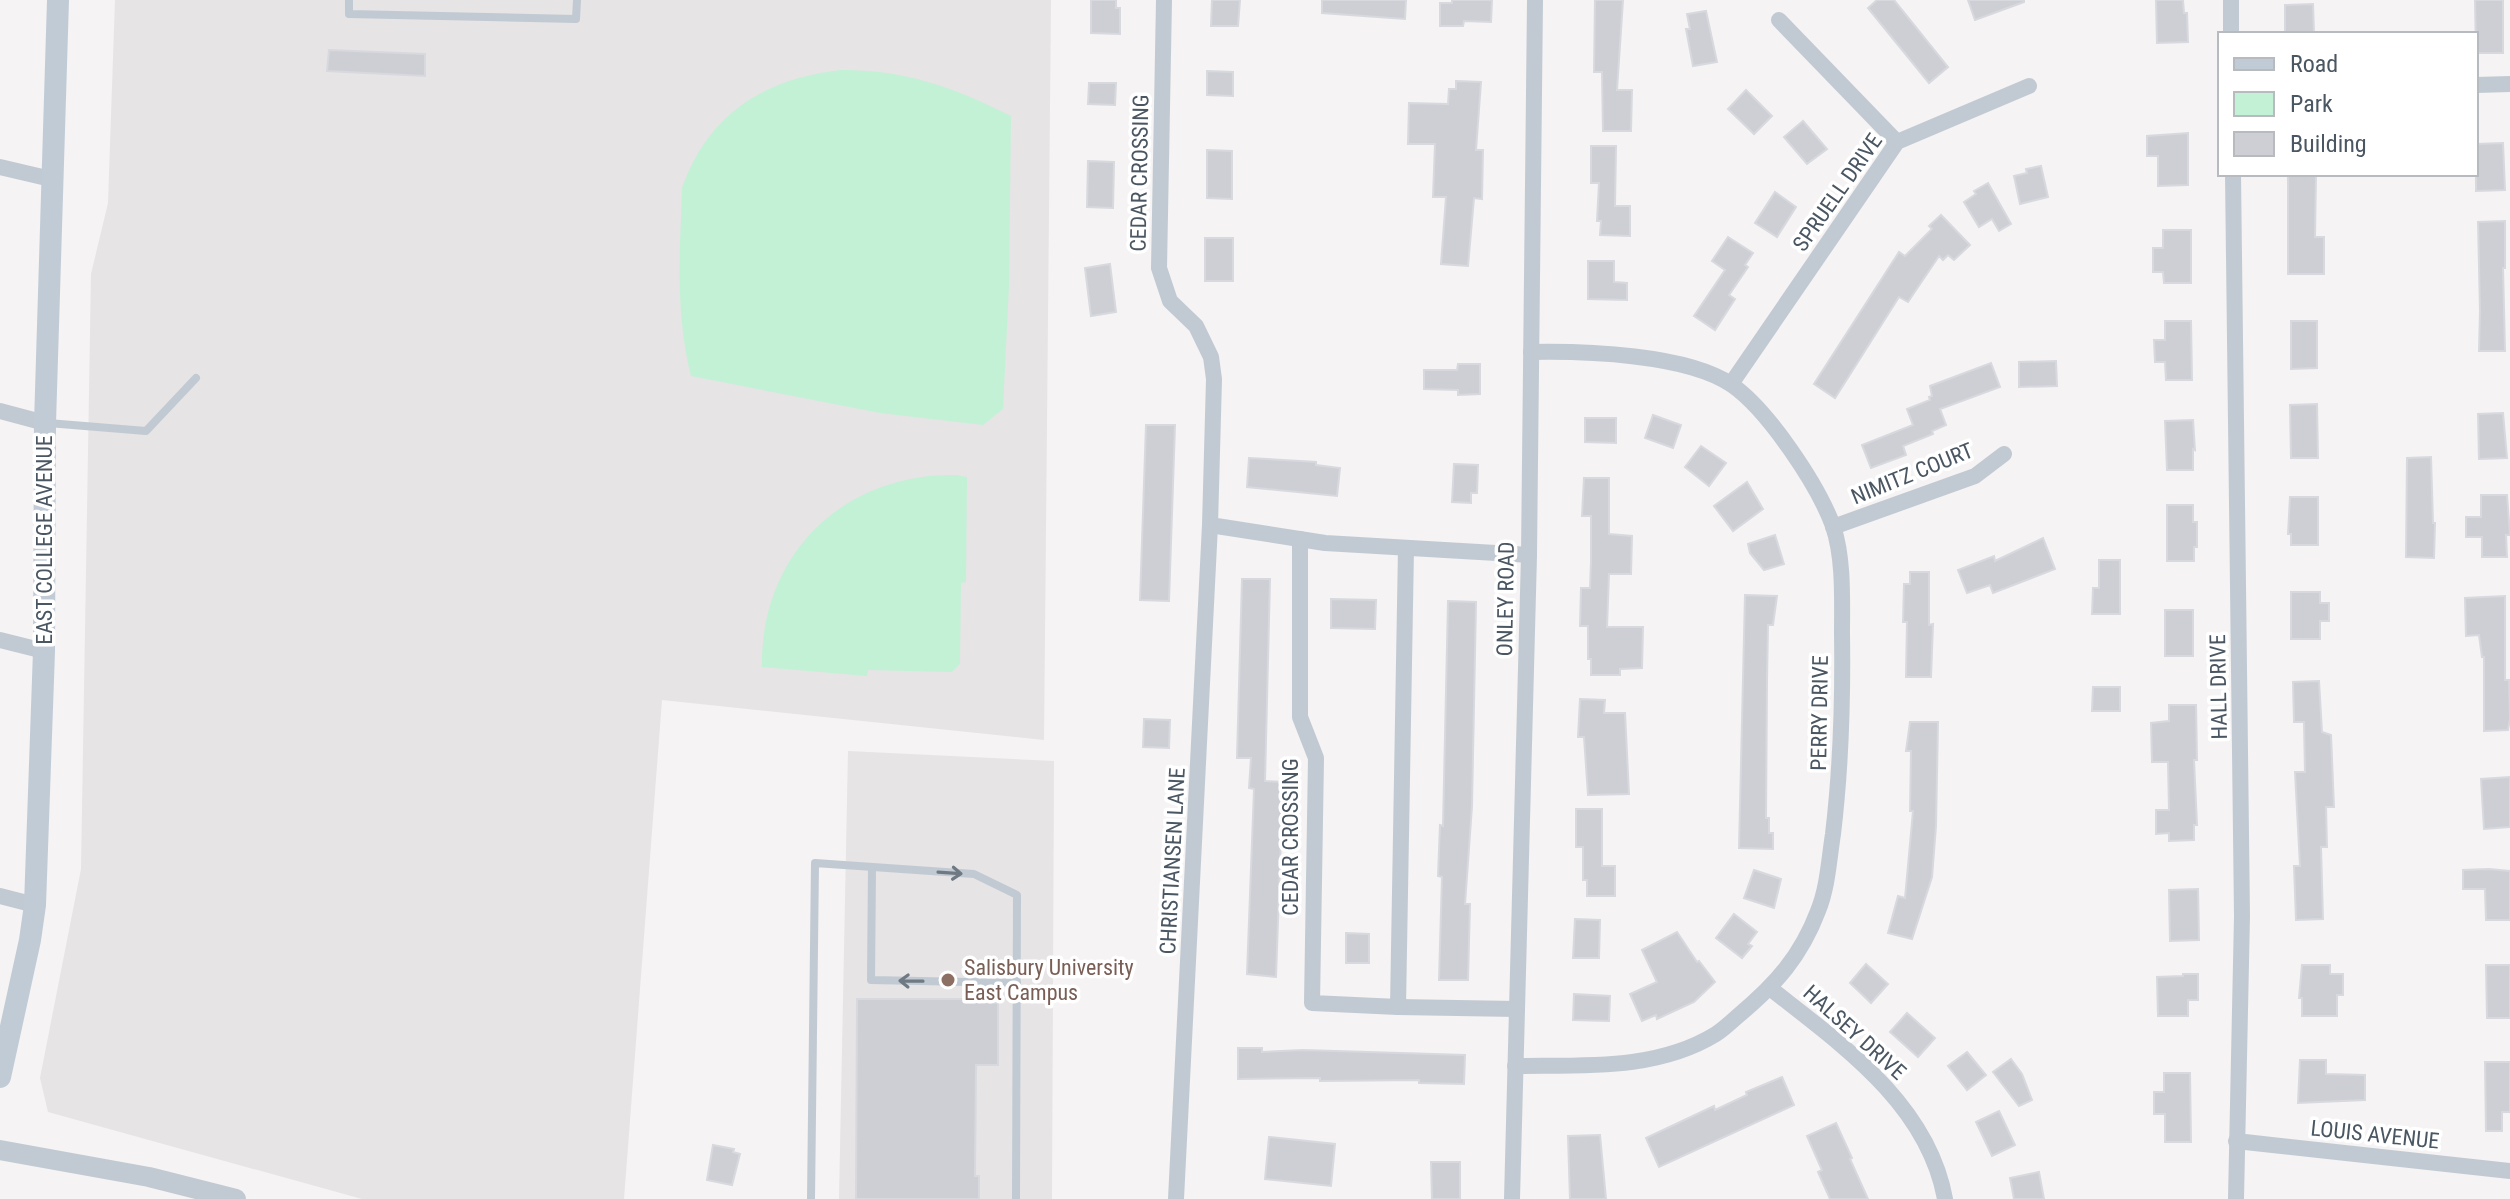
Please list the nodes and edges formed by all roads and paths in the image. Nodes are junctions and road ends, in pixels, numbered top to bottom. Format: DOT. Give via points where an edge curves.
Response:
graph roads {
  1 [pos="58,0"];
  2 [pos="349,0"];
  3 [pos="577,0"];
  4 [pos="1164,0"];
  5 [pos="1535,0"];
  6 [pos="2231,0"];
  7 [pos="1779,20"];
  8 [pos="2231,32"];
  9 [pos="2510,84"];
  10 [pos="2478,85"];
  11 [pos="2029,86"];
  12 [pos="1897,142"];
  13 [pos="0,167"];
  14 [pos="2233,176"];
  15 [pos="51,179"];
  16 [pos="1531,352"];
  17 [pos="196,378"];
  18 [pos="1731,384"];
  19 [pos="0,411"];
  20 [pos="45,423"];
  21 [pos="2004,454"];
  22 [pos="1210,525"];
  23 [pos="1833,527"];
  24 [pos="1300,539"];
  25 [pos="1406,548"];
  26 [pos="1529,555"];
  27 [pos="0,640"];
  28 [pos="44,651"];
  29 [pos="872,867"];
  30 [pos="0,896"];
  31 [pos="35,905"];
  32 [pos="1017,983"];
  33 [pos="1771,989"];
  34 [pos="1398,1007"];
  35 [pos="1517,1009"];
  36 [pos="3,1048"];
  37 [pos="1515,1066"];
  38 [pos="0,1077"];
  39 [pos="2236,1141"];
  40 [pos="0,1150"];
  41 [pos="2510,1171"];
  42 [pos="236,1199"];
  43 [pos="811,1199"];
  44 [pos="1016,1199"];
  45 [pos="1176,1199"];
  46 [pos="1512,1199"];
  47 [pos="1945,1199"];
  48 [pos="2236,1199"];
  1 -- 15 [label="main road, EAST COLLEGE AVENUE"];
  2 -- 3 [label="lane" via="349,14 576,19"];
  4 -- 22 [label="street, CEDAR CROSSING" via="1159,268 1170,301 1196,326 1211,357"];
  5 -- 16 [label="street, ONLEY ROAD"];
  6 -- 8 [label="street"];
  7 -- 12 [label="street"];
  9 -- 10 [label="street"];
  11 -- 12 [label="street, SPRUELL DRIVE"];
  12 -- 18 [label="street, SPRUELL DRIVE"];
  13 -- 15 [label="street"];
  14 -- 39 [label="street, HALL DRIVE" via="2242,916"];
  15 -- 20 [label="main road, EAST COLLEGE AVENUE"];
  16 -- 18 [label="street, PERRY DRIVE" via="1626,355"];
  16 -- 26 [label="street, ONLEY ROAD"];
  17 -- 20 [label="lane" via="146,431"];
  18 -- 23 [label="street, PERRY DRIVE" via="1780,436"];
  19 -- 20 [label="street"];
  20 -- 28 [label="main road, EAST COLLEGE AVENUE"];
  21 -- 23 [label="street, NIMITZ COURT" via="1975,476"];
  22 -- 24 [label="street"];
  22 -- 45 [label="street, CHRISTIANSEN LANE"];
  23 -- 33 [label="street, PERRY DRIVE" via="1842,581 1843,689 1828,869 1819,910 1800,950"];
  24 -- 25 [label="street"];
  24 -- 34 [label="street, CEDAR CROSSING" via="1300,717 1316,758 1312,1003"];
  25 -- 26 [label="street"];
  25 -- 34 [label="street"];
  26 -- 35 [label="street, ONLEY ROAD"];
  27 -- 28 [label="street"];
  28 -- 31 [label="main road, EAST COLLEGE AVENUE"];
  29 -- 32 [label="lane, one-way" via="974,874 1017,895"];
  32 -- 29 [label="lane, one-way" via="871,980"];
  29 -- 43 [label="lane" via="815,863"];
  30 -- 31 [label="street"];
  31 -- 36 [label="main road, EAST COLLEGE AVENUE"];
  32 -- 44 [label="lane"];
  33 -- 37 [label="street, PERRY DRIVE" via="1716,1034 1657,1058"];
  33 -- 47 [label="street, HALSEY DRIVE" via="1848,1050 1902,1104 1941,1179"];
  34 -- 35 [label="street, CEDAR CROSSING"];
  35 -- 37 [label="street, ONLEY ROAD"];
  36 -- 38 [label="main road, EAST COLLEGE AVENUE"];
  37 -- 46 [label="street, ONLEY ROAD"];
  39 -- 41 [label="street, LOUIS AVENUE"];
  39 -- 48 [label="street, HALL DRIVE"];
  40 -- 42 [label="street"];
}
